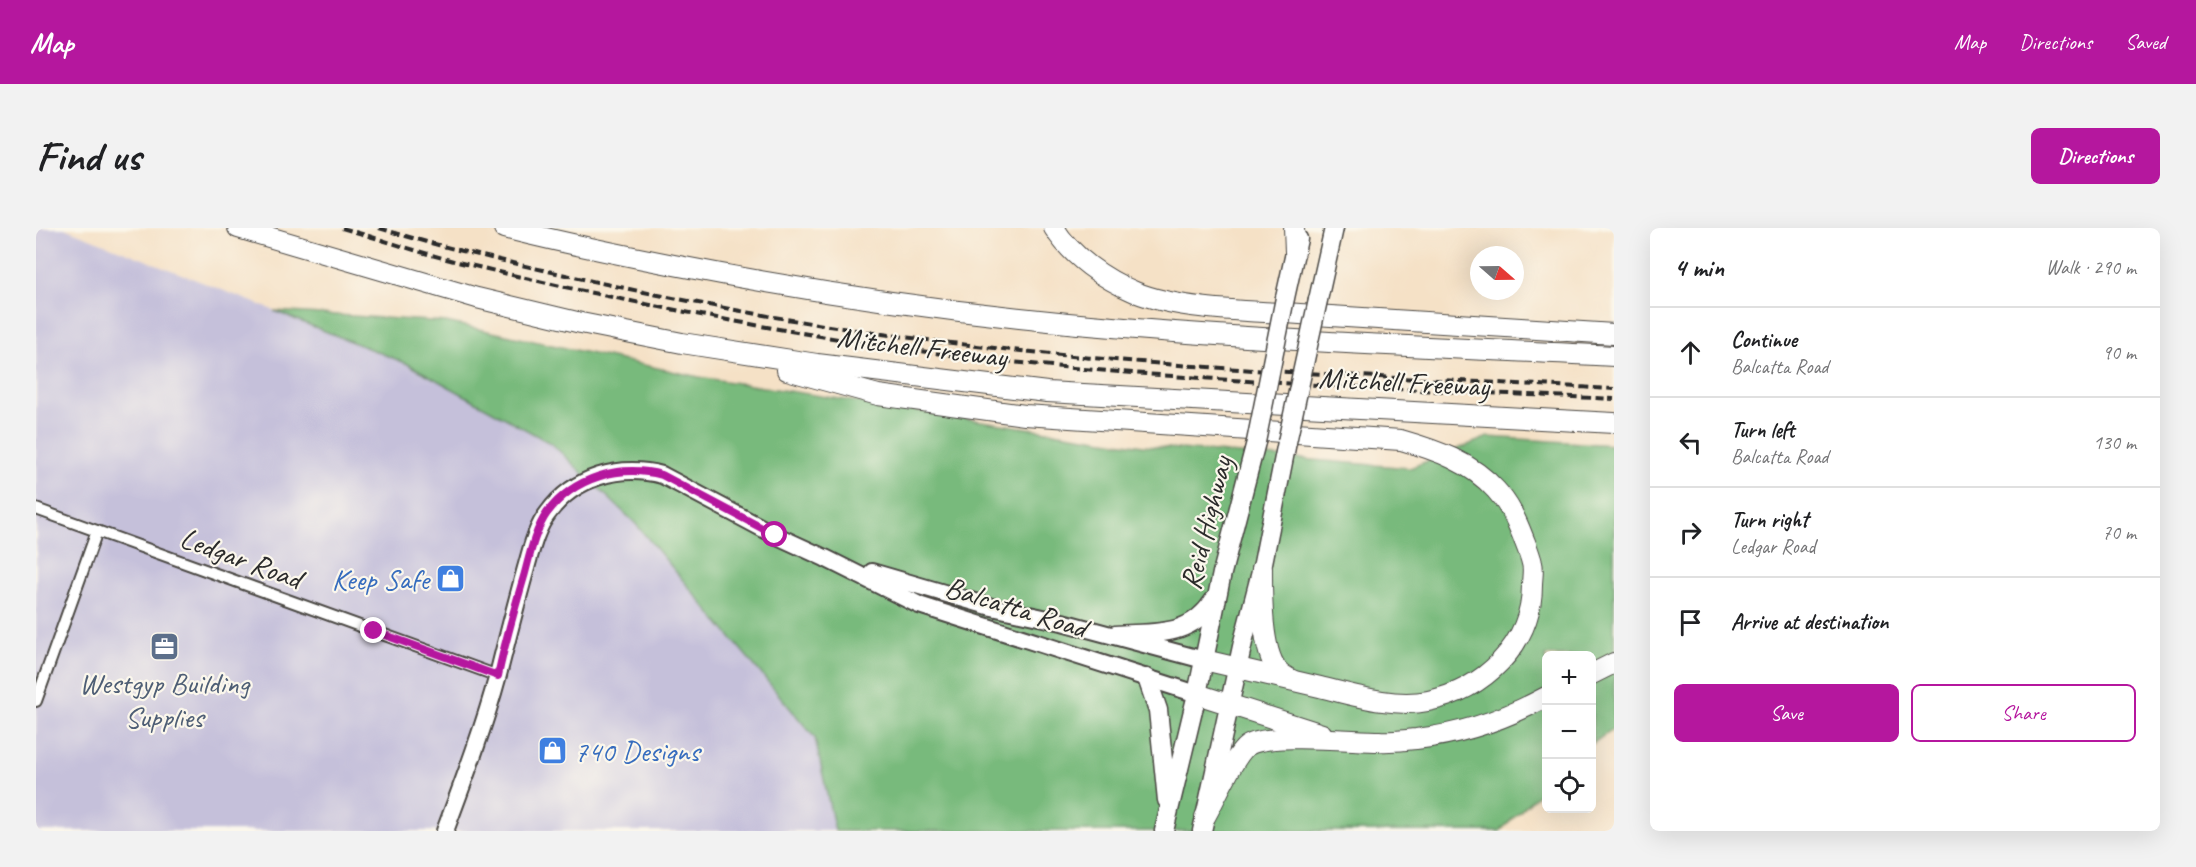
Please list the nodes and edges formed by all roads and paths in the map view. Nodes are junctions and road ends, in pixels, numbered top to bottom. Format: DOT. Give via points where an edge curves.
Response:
graph roads {
  1 [pos="238,228"];
  2 [pos="504,228"];
  3 [pos="1054,228"];
  4 [pos="1294,228"];
  5 [pos="1301,228"];
  6 [pos="1334,228"];
  7 [pos="1295,252"];
  8 [pos="1614,334"];
  9 [pos="682,343"];
  10 [pos="1614,356"];
  11 [pos="1614,423"];
  12 [pos="36,509"];
  13 [pos="97,531"];
  14 [pos="825,558"];
  15 [pos="1262,567"];
  16 [pos="1218,593"];
  17 [pos="1115,635"];
  18 [pos="1204,660"];
  19 [pos="1614,663"];
  20 [pos="1238,668"];
  21 [pos="1596,672"];
  22 [pos="498,676"];
  23 [pos="1148,678"];
  24 [pos="1294,681"];
  25 [pos="1197,694"];
  26 [pos="1542,700"];
  27 [pos="36,702"];
  28 [pos="1230,704"];
  29 [pos="1336,739"];
  30 [pos="1166,822"];
  31 [pos="1204,824"];
  32 [pos="445,831"];
  1 -- 9 [label="highway, Mitchell Freeway" via="477,298"];
  2 -- 10 [label="highway, Mitchell Freeway" via="735,277 1036,320 1274,338"];
  3 -- 8 [label="highway" via="1089,266 1136,292 1178,304"];
  4 -- 7 [label="highway"];
  5 -- 7 [label="highway, Reid Highway"];
  6 -- 15 [label="highway, Reid Highway, bridge"];
  7 -- 16 [label="highway, Reid Highway, bridge" via="1256,442"];
  9 -- 11 [label="highway, Mitchell Freeway" via="1047,392"];
  9 -- 24 [label="highway" via="878,395 1025,415 1401,440 1438,451 1473,469 1496,489 1514,512 1532,563 1532,597 1524,628 1489,673 1469,687 1425,701 1379,699"];
  12 -- 13 [label="street, Ledgar Road"];
  13 -- 22 [label="street, Ledgar Road"];
  13 -- 27 [label="street"];
  14 -- 17 [label="main road, Balcatta Road" via="924,589"];
  14 -- 22 [label="main road, Balcatta Road" via="662,475 622,470 589,479 563,495 546,514 534,542"];
  14 -- 23 [label="main road, Balcatta Road" via="919,605"];
  15 -- 20 [label="highway, Reid Highway"];
  15 -- 24 [label="highway" via="1262,614 1269,652 1282,675"];
  16 -- 17 [label="highway" via="1207,612 1183,629"];
  16 -- 18 [label="highway, Reid Highway"];
  17 -- 18 [label="main road, Balcatta Road"];
  18 -- 20 [label="highway"];
  18 -- 25 [label="highway, Reid Highway"];
  19 -- 21 [label="highway"];
  20 -- 24 [label="highway"];
  20 -- 28 [label="highway, Reid Highway"];
  22 -- 32 [label="main road, Balcatta Road"];
  23 -- 25 [label="main road, Balcatta Road"];
  23 -- 30 [label="highway" via="1158,710"];
  25 -- 28 [label="highway"];
  25 -- 30 [label="highway, Reid Highway"];
  26 -- 29 [label="highway" via="1494,721 1446,735 1382,741"];
  28 -- 29 [label="highway"];
  28 -- 31 [label="highway, Reid Highway"];
  29 -- 31 [label="highway" via="1271,740 1247,746"];
}
